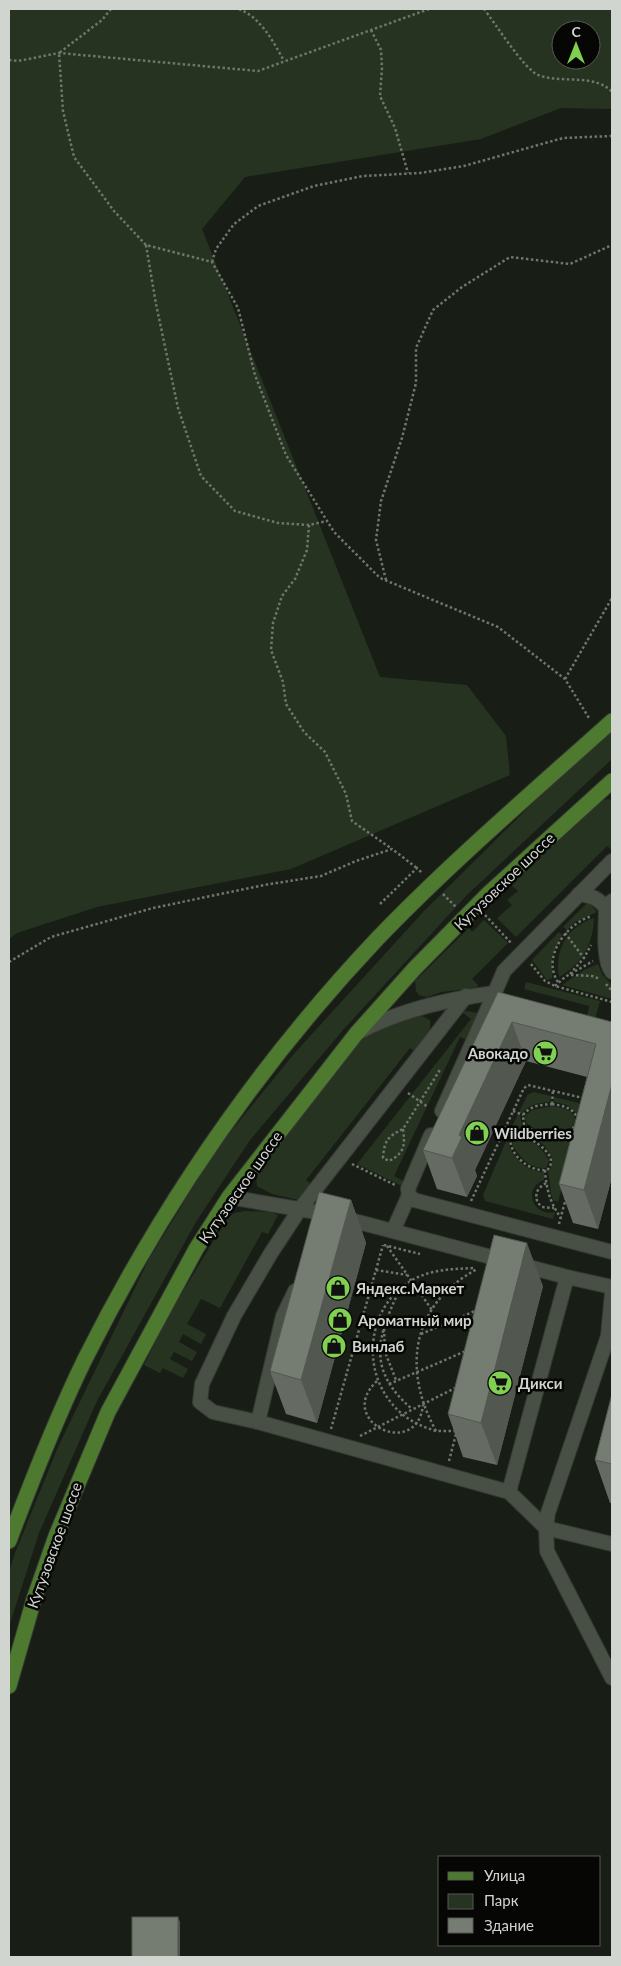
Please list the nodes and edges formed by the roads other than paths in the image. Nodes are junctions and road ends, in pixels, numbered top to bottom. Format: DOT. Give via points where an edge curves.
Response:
graph roads {
  1 [pos="612,720"];
  2 [pos="612,781"];
  3 [pos="611,868"];
  4 [pos="580,894"];
  5 [pos="605,908"];
  6 [pos="612,972"];
  7 [pos="466,996"];
  8 [pos="493,996"];
  9 [pos="517,1006"];
  10 [pos="356,1034"];
  11 [pos="408,1192"];
  12 [pos="229,1197"];
  13 [pos="300,1209"];
  14 [pos="332,1215"];
  15 [pos="393,1231"];
  16 [pos="324,1232"];
  17 [pos="612,1252"];
  18 [pos="567,1277"];
  19 [pos="300,1282"];
  20 [pos="612,1287"];
  21 [pos="612,1293"];
  22 [pos="258,1422"];
  23 [pos="509,1492"];
  24 [pos="546,1528"];
  25 [pos="9,1541"];
  26 [pos="612,1544"];
  27 [pos="612,1678"];
  28 [pos="9,1686"];
  1 -- 25 [label="main road" via="452,863 377,940 309,1016 236,1112 154,1234 84,1360"];
  2 -- 10 [label="main road, Кутузовское шоссе" via="489,893"];
  3 -- 4 [label="lane"];
  4 -- 5 [label="lane" via="600,900"];
  4 -- 8 [label="lane" via="525,957 504,971"];
  5 -- 6 [label="lane" via="606,958"];
  7 -- 8 [label="lane"];
  7 -- 10 [label="lane" via="373,1024"];
  7 -- 13 [label="lane"];
  8 -- 9 [label="lane"];
  8 -- 11 [label="lane"];
  10 -- 12 [label="main road, Кутузовское шоссе"];
  11 -- 15 [label="lane"];
  11 -- 17 [label="lane" via="414,1200"];
  12 -- 13 [label="lane"];
  12 -- 28 [label="main road, Кутузовское шоссе" via="196,1249 108,1412 56,1536"];
  13 -- 14 [label="lane"];
  13 -- 22 [label="lane" via="234,1316 202,1384 200,1402 213,1412"];
  14 -- 15 [label="lane"];
  14 -- 16 [label="lane"];
  15 -- 18 [label="lane"];
  18 -- 20 [label="lane"];
  18 -- 23 [label="lane"];
  19 -- 22 [label="lane" via="283,1316"];
  21 -- 24 [label="lane" via="608,1336 548,1513"];
  22 -- 23 [label="lane"];
  23 -- 24 [label="lane"];
  24 -- 26 [label="lane"];
  24 -- 27 [label="lane" via="547,1551"];
}
